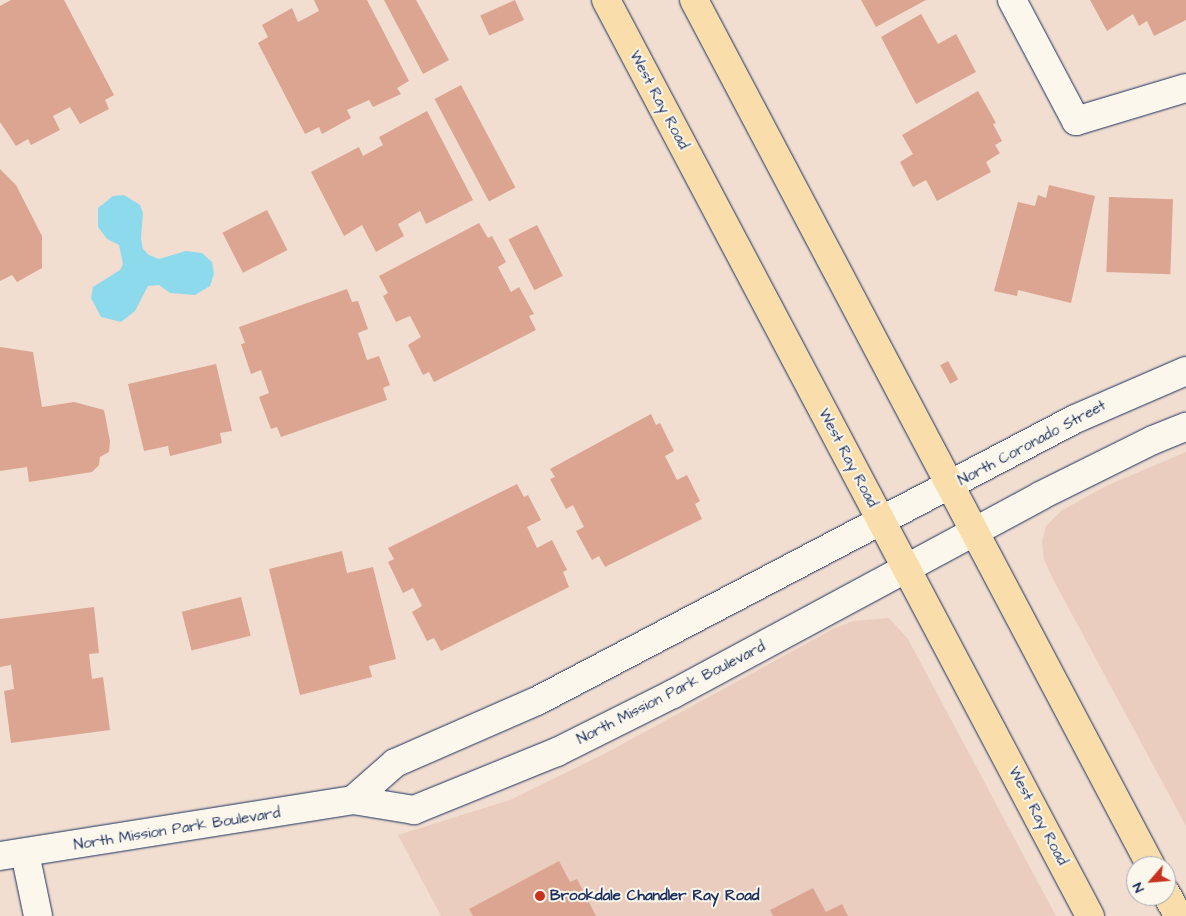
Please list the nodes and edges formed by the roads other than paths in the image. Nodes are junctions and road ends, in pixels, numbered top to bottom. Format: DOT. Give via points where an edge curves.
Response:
graph roads {
  1 [pos="606,0"];
  2 [pos="694,0"];
  3 [pos="1012,0"];
  4 [pos="1186,88"];
  5 [pos="1186,370"];
  6 [pos="1186,427"];
  7 [pos="951,485"];
  8 [pos="882,521"];
  9 [pos="975,532"];
  10 [pos="906,569"];
  11 [pos="354,800"];
  12 [pos="12,854"];
  13 [pos="1146,856"];
  14 [pos="38,916"];
  15 [pos="1090,916"];
  1 -- 8 [label="main road, West Ray Road"];
  2 -- 7 [label="main road"];
  3 -- 4 [label="street" via="1076,121"];
  5 -- 7 [label="street, North Coronado Street" via="1075,419"];
  6 -- 9 [label="street" via="1153,440"];
  7 -- 8 [label="street, North Coronado Street"];
  7 -- 9 [label="main road"];
  8 -- 10 [label="main road, West Ray Road"];
  8 -- 11 [label="street" via="537,701 395,763"];
  9 -- 10 [label="street, North Mission Park Boulevard"];
  9 -- 13 [label="main road"];
  10 -- 11 [label="street, North Mission Park Boulevard" via="673,694 484,784 414,810"];
  10 -- 15 [label="main road, West Ray Road"];
  11 -- 12 [label="street, North Mission Park Boulevard"];
  12 -- 14 [label="street"];
}
